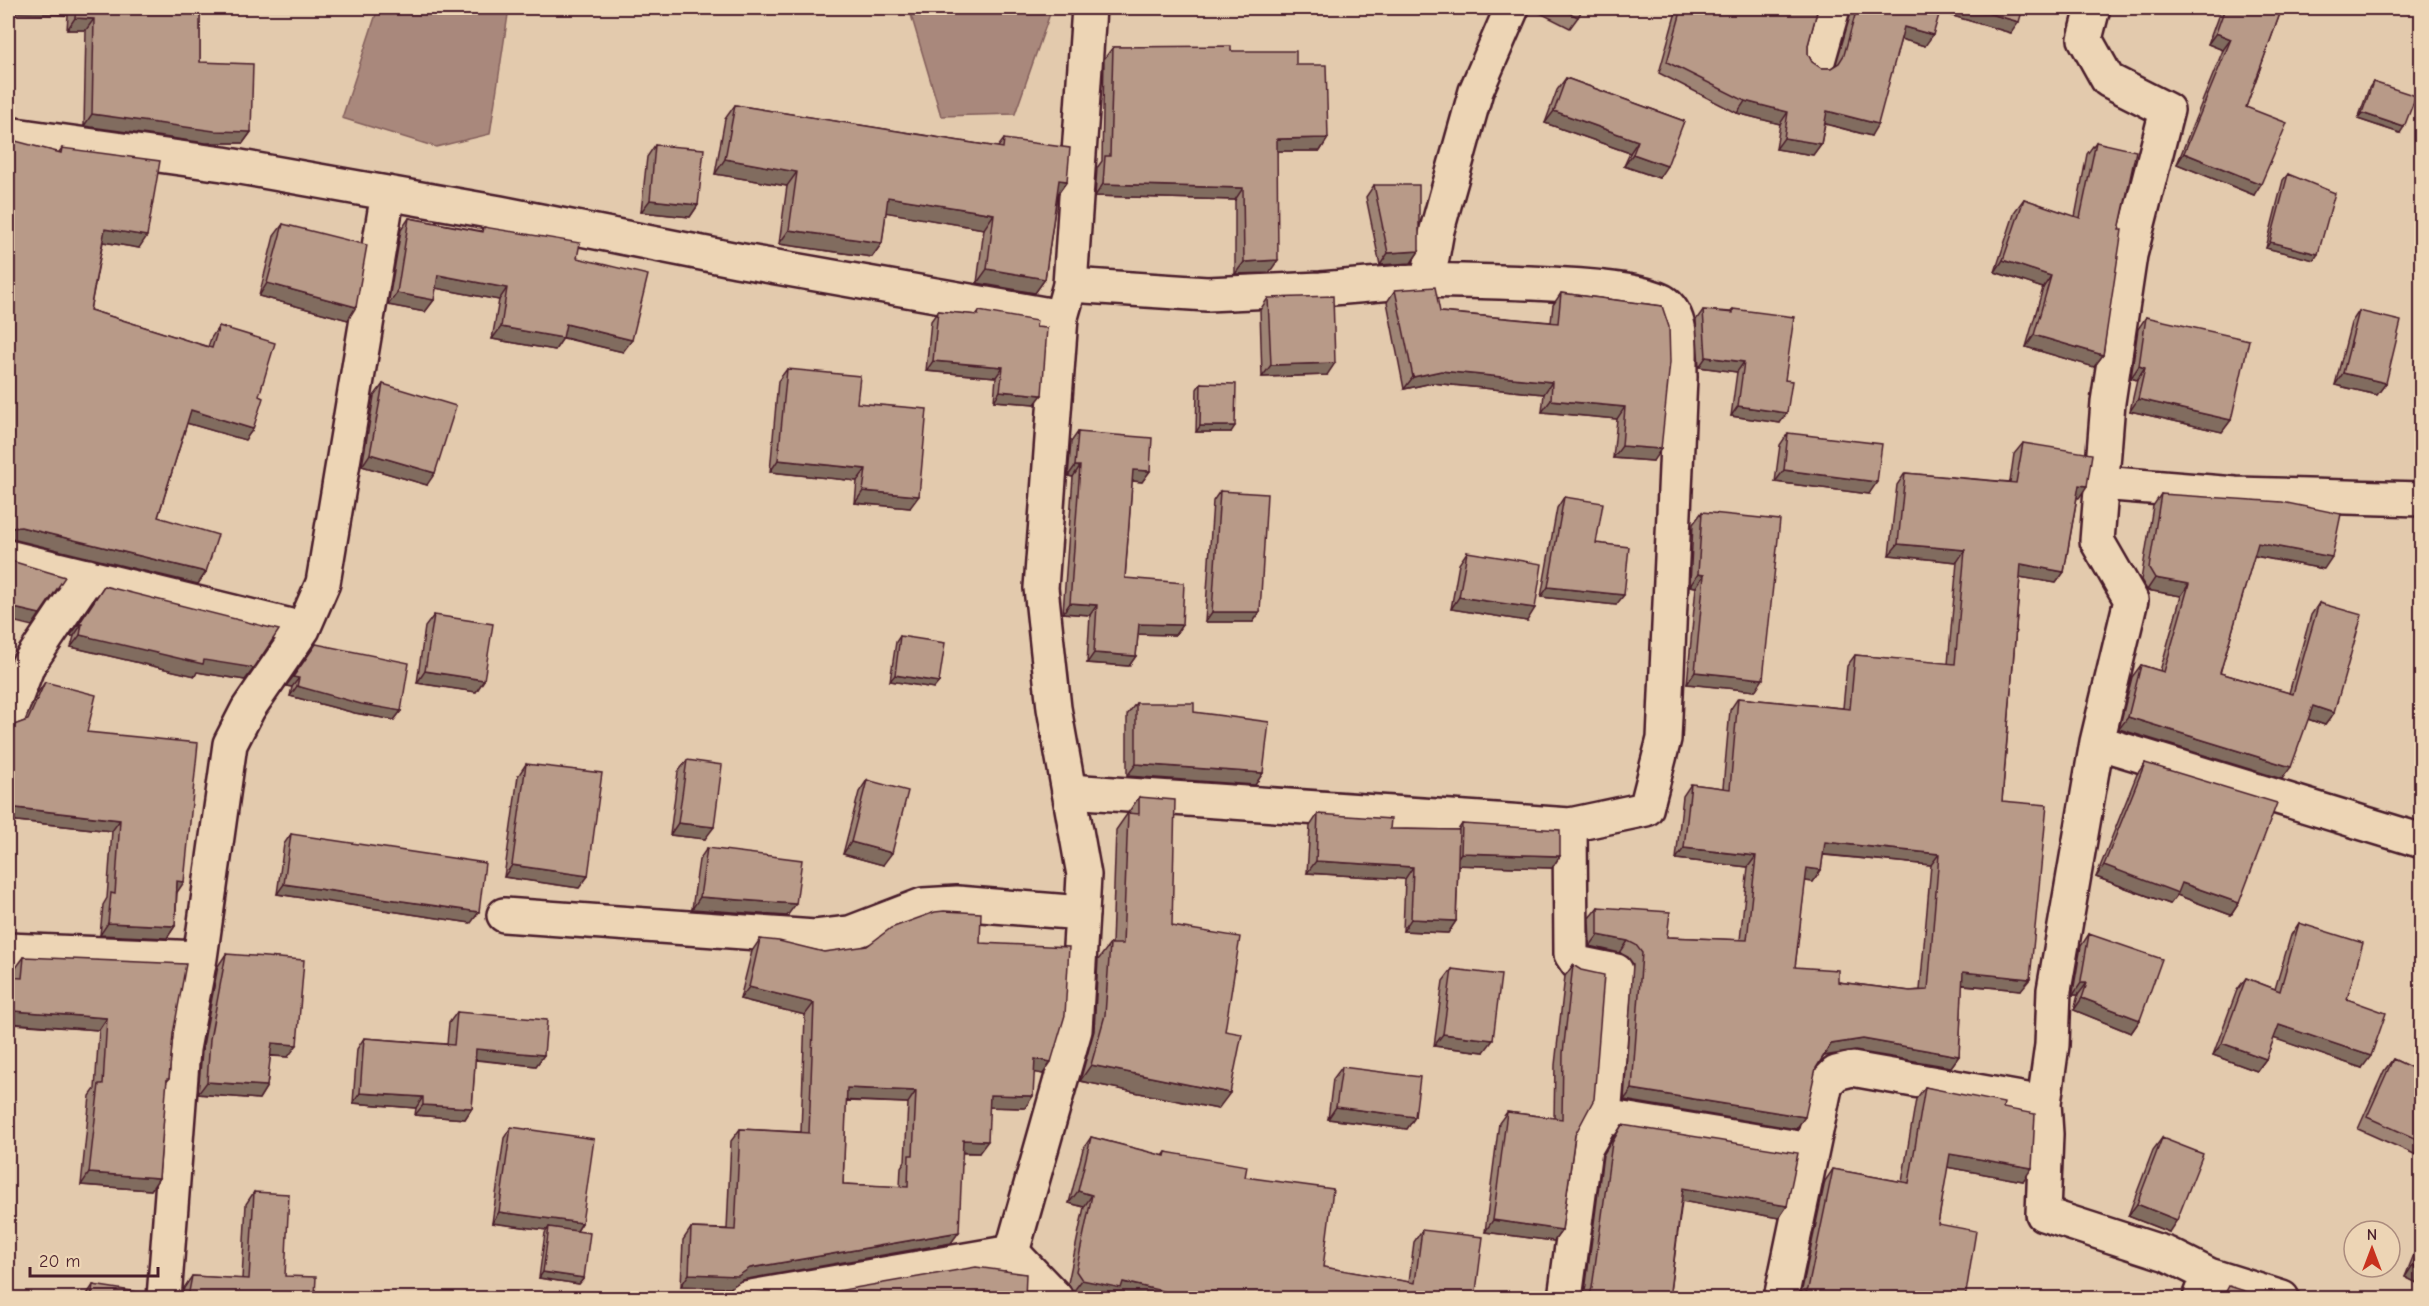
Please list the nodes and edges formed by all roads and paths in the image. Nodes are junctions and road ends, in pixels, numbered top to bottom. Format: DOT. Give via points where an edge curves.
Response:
graph roads {
  1 [pos="1089,8"];
  2 [pos="1512,8"];
  3 [pos="1833,8"];
  4 [pos="2093,8"];
  5 [pos="1818,61"];
  6 [pos="8,134"];
  7 [pos="388,193"];
  8 [pos="1428,280"];
  9 [pos="1070,285"];
  10 [pos="1061,317"];
  11 [pos="2101,483"];
  12 [pos="2421,499"];
  13 [pos="8,557"];
  14 [pos="88,576"];
  15 [pos="303,629"];
  16 [pos="8,718"];
  17 [pos="2097,742"];
  18 [pos="1069,791"];
  19 [pos="1570,825"];
  20 [pos="2421,841"];
  21 [pos="1082,912"];
  22 [pos="504,915"];
  23 [pos="8,950"];
  24 [pos="200,958"];
  25 [pos="2044,1103"];
  26 [pos="1604,1116"];
  27 [pos="1811,1150"];
  28 [pos="1012,1251"];
  29 [pos="2204,1287"];
  30 [pos="164,1299"];
  31 [pos="745,1299"];
  32 [pos="1056,1299"];
  33 [pos="1565,1299"];
  34 [pos="1781,1299"];
  35 [pos="2282,1299"];
  1 -- 9 [label="street"];
  2 -- 8 [label="street" via="1476,91 1437,230"];
  3 -- 5 [label="street"];
  4 -- 11 [label="street" via="2085,39 2108,80 2167,110 2130,255 2108,402"];
  6 -- 7 [label="street" via="223,164"];
  7 -- 10 [label="street" via="737,261"];
  7 -- 15 [label="street" via="323,583"];
  8 -- 9 [label="street" via="1207,294"];
  8 -- 19 [label="street" via="1574,285 1644,294 1665,303 1678,322 1680,377 1664,739 1646,809"];
  9 -- 10 [label="street"];
  10 -- 18 [label="street" via="1041,588 1054,708"];
  11 -- 12 [label="street" via="2235,494"];
  11 -- 17 [label="street" via="2097,541 2131,600"];
  13 -- 14 [label="street"];
  14 -- 15 [label="street"];
  14 -- 16 [label="street" via="28,665"];
  15 -- 24 [label="street" via="248,709 230,744"];
  17 -- 20 [label="street"];
  17 -- 25 [label="street" via="2054,990"];
  18 -- 19 [label="street"];
  18 -- 21 [label="street" via="1084,875"];
  19 -- 26 [label="street" via="1571,954 1577,963 1616,971"];
  21 -- 22 [label="street" via="934,904 850,933 815,937"];
  21 -- 28 [label="street" via="1075,1030"];
  23 -- 24 [label="street"];
  24 -- 30 [label="street" via="183,1049"];
  25 -- 27 [label="street" via="1852,1069 1836,1072 1826,1083"];
  25 -- 29 [label="street" via="2043,1214 2167,1254"];
  26 -- 27 [label="street"];
  26 -- 33 [label="street" via="1585,1149"];
  27 -- 34 [label="street"];
  28 -- 31 [label="street"];
  28 -- 32 [label="street"];
  29 -- 35 [label="street"];
}
